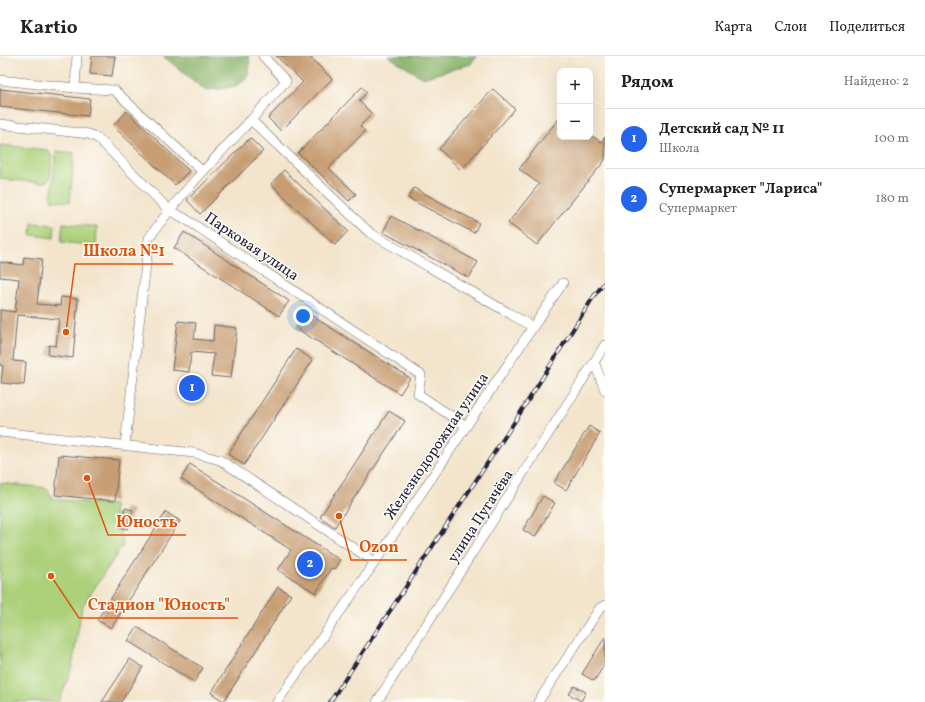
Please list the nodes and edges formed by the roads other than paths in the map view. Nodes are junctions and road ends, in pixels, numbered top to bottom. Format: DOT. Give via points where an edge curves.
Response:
graph roads {
  1 [pos="77,56"];
  2 [pos="263,56"];
  3 [pos="0,80"];
  4 [pos="75,88"];
  5 [pos="251,120"];
  6 [pos="0,124"];
  7 [pos="202,172"];
  8 [pos="169,210"];
  9 [pos="563,283"];
  10 [pos="533,327"];
  11 [pos="605,345"];
  12 [pos="594,362"];
  13 [pos="605,390"];
  14 [pos="466,426"];
  15 [pos="0,432"];
  16 [pos="125,445"];
  17 [pos="375,562"];
  18 [pos="602,606"];
  19 [pos="277,702"];
  20 [pos="377,702"];
  21 [pos="538,702"];
  1 -- 4 [label="street"];
  2 -- 5 [label="street" via="286,81"];
  3 -- 4 [label="street"];
  4 -- 7 [label="street" via="114,90"];
  5 -- 7 [label="street"];
  5 -- 10 [label="street" via="370,233"];
  6 -- 8 [label="street, Парковая улица" via="89,134 98,139"];
  7 -- 8 [label="street"];
  8 -- 14 [label="street, Парковая улица" via="421,374 418,394"];
  8 -- 16 [label="street" via="149,238"];
  9 -- 10 [label="street, Железнодорожная улица"];
  10 -- 14 [label="street, Железнодорожная улица"];
  11 -- 12 [label="street, улица Пугачёва"];
  12 -- 13 [label="street"];
  12 -- 20 [label="street, улица Пугачёва"];
  14 -- 17 [label="street, Железнодорожная улица"];
  15 -- 16 [label="street"];
  16 -- 17 [label="street" via="194,453 220,460"];
  17 -- 19 [label="street, Железнодорожная улица"];
  18 -- 21 [label="street"];
}
